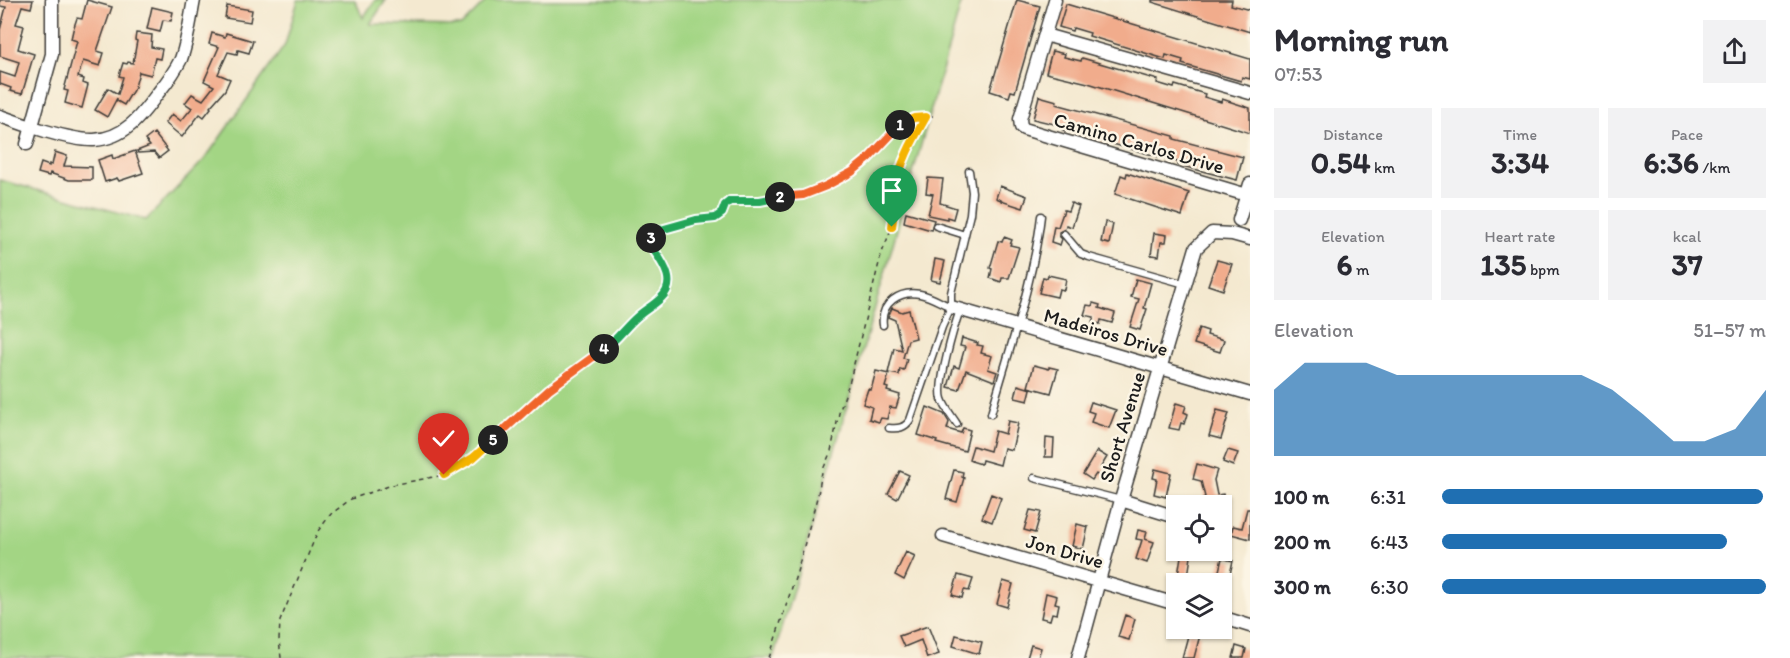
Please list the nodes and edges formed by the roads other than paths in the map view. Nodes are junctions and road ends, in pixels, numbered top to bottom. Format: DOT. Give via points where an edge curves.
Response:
graph roads {
  1 [pos="52,0"];
  2 [pos="194,0"];
  3 [pos="1055,0"];
  4 [pos="1045,35"];
  5 [pos="1250,93"];
  6 [pos="0,116"];
  7 [pos="32,126"];
  8 [pos="27,144"];
  9 [pos="969,171"];
  10 [pos="1248,189"];
  11 [pos="1041,216"];
  12 [pos="1239,220"];
  13 [pos="936,226"];
  14 [pos="965,234"];
  15 [pos="1064,234"];
  16 [pos="1250,239"];
  17 [pos="1185,284"];
  18 [pos="955,308"];
  19 [pos="883,325"];
  20 [pos="1016,326"];
  21 [pos="1161,368"];
  22 [pos="1250,394"];
  23 [pos="991,414"];
  24 [pos="957,424"];
  25 [pos="889,428"];
  26 [pos="1034,478"];
  27 [pos="1121,500"];
  28 [pos="1166,514"];
  29 [pos="943,536"];
  30 [pos="1099,582"];
  31 [pos="1166,601"];
  32 [pos="1232,620"];
  33 [pos="1250,626"];
  34 [pos="1078,658"];
  1 -- 7 [label="street" via="52,54"];
  2 -- 7 [label="street" via="188,33 173,74 128,129 91,140"];
  3 -- 4 [label="street"];
  4 -- 5 [label="street"];
  4 -- 10 [label="street, Camino Carlos Drive" via="1021,127"];
  6 -- 7 [label="street"];
  7 -- 8 [label="street"];
  9 -- 14 [label="lane" via="971,203"];
  10 -- 12 [label="street"];
  11 -- 20 [label="lane" via="1036,253"];
  13 -- 14 [label="lane"];
  14 -- 18 [label="lane" via="951,293"];
  15 -- 17 [label="lane" via="1081,254"];
  16 -- 17 [label="street, Short Avenue" via="1212,234 1196,248"];
  17 -- 21 [label="street, Short Avenue"];
  18 -- 19 [label="lane" via="919,294 903,295 888,304 882,316"];
  18 -- 20 [label="street, Madeiros Drive"];
  18 -- 24 [label="lane" via="940,389 942,401"];
  18 -- 25 [label="lane" via="942,327 910,420 901,428"];
  20 -- 21 [label="street, Madeiros Drive"];
  20 -- 23 [label="lane"];
  21 -- 22 [label="street, Madeiros Drive"];
  21 -- 27 [label="street, Short Avenue"];
  26 -- 27 [label="lane"];
  27 -- 28 [label="street, Short Avenue"];
  27 -- 30 [label="street, Short Avenue"];
  29 -- 30 [label="street, Jon Drive"];
  30 -- 31 [label="street, Jon Drive"];
  30 -- 34 [label="street, Short Avenue"];
  32 -- 33 [label="street"];
}
